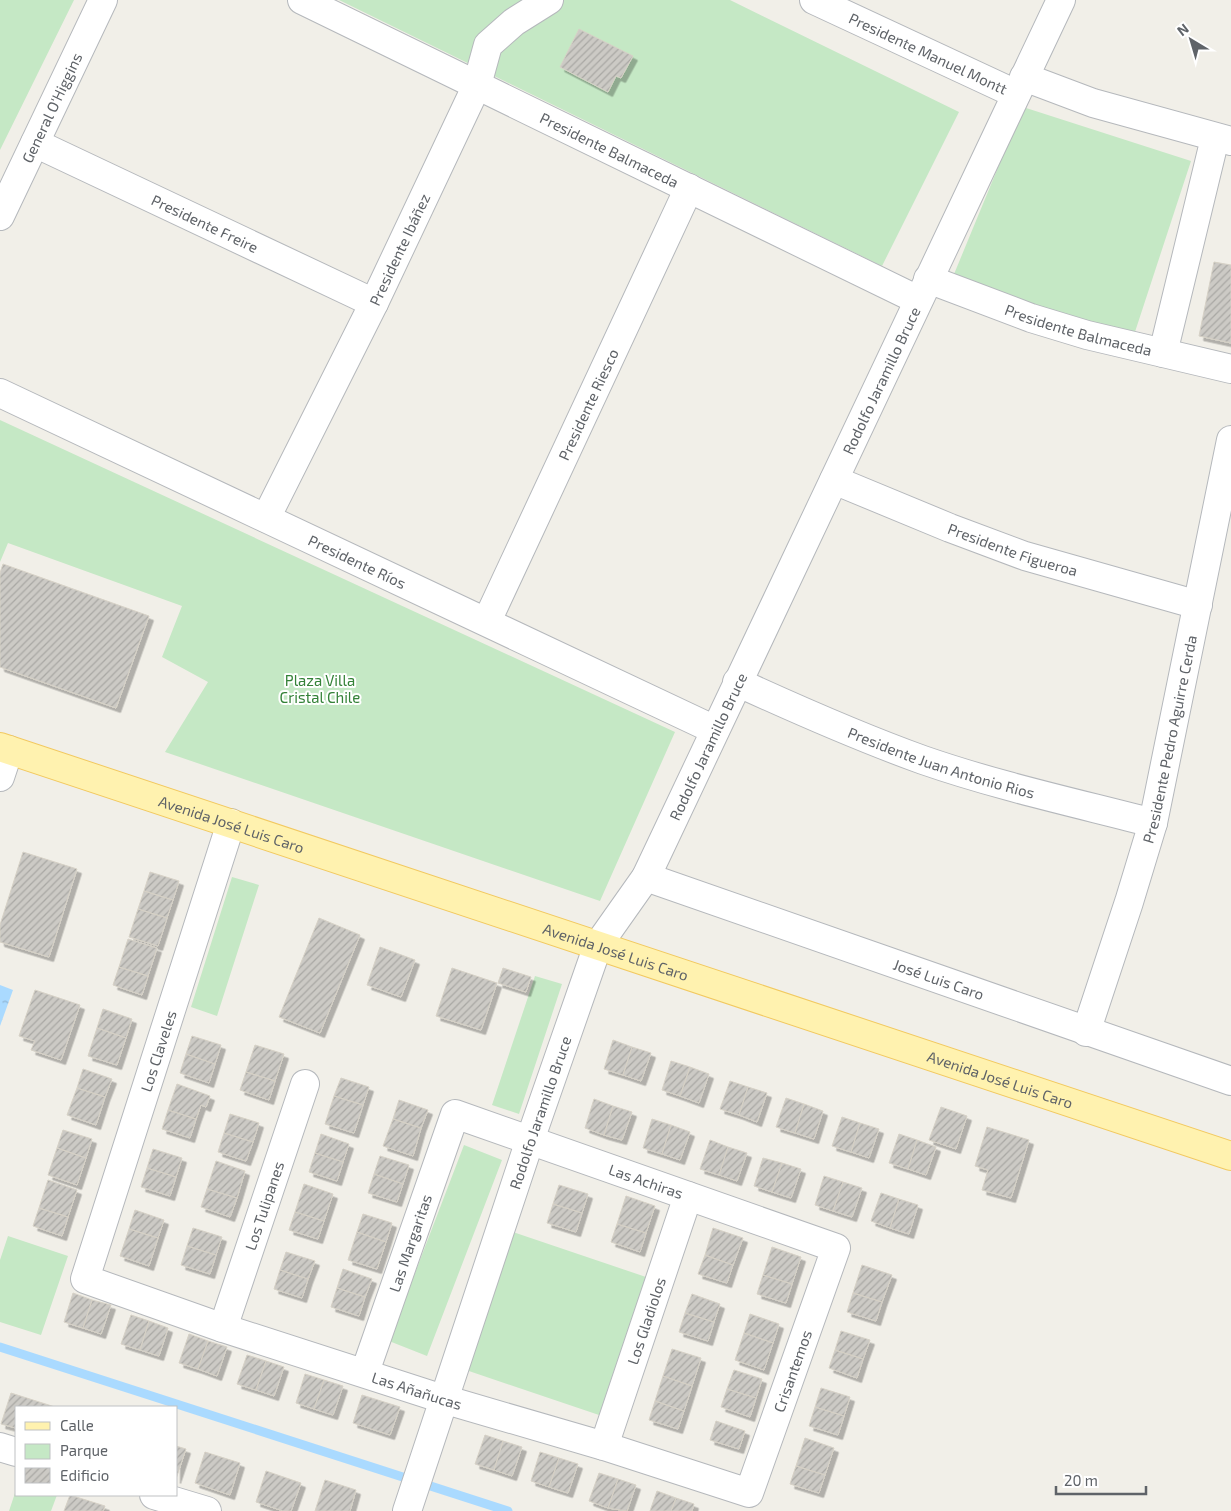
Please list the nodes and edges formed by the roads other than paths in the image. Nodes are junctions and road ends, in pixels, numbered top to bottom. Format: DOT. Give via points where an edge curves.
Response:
graph roads {
  1 [pos="103,0"];
  2 [pos="302,0"];
  3 [pos="549,0"];
  4 [pos="814,0"];
  5 [pos="1060,0"];
  6 [pos="477,85"];
  7 [pos="1020,86"];
  8 [pos="1223,140"];
  9 [pos="35,144"];
  10 [pos="689,188"];
  11 [pos="0,216"];
  12 [pos="924,289"];
  13 [pos="374,303"];
  14 [pos="1163,354"];
  15 [pos="1231,369"];
  16 [pos="0,393"];
  17 [pos="1231,440"];
  18 [pos="834,480"];
  19 [pos="266,518"];
  20 [pos="1198,604"];
  21 [pos="487,622"];
  22 [pos="737,682"];
  23 [pos="715,730"];
  24 [pos="5,748"];
  25 [pos="0,777"];
  26 [pos="231,823"];
  27 [pos="1153,823"];
  28 [pos="646,877"];
  29 [pos="598,944"];
  30 [pos="1086,1032"];
  31 [pos="1231,1081"];
  32 [pos="305,1084"];
  33 [pos="455,1114"];
  34 [pos="530,1140"];
  35 [pos="1231,1156"];
  36 [pos="688,1196"];
  37 [pos="836,1248"];
  38 [pos="86,1280"];
  39 [pos="223,1328"];
  40 [pos="365,1372"];
  41 [pos="444,1398"];
  42 [pos="604,1446"];
  43 [pos="0,1447"];
  44 [pos="15,1452"];
  45 [pos="749,1493"];
  46 [pos="157,1496"];
  47 [pos="207,1511"];
  48 [pos="407,1511"];
  1 -- 9 [label="street, General O'Higgins"];
  2 -- 6 [label="street, Presidente Balmaceda"];
  3 -- 6 [label="street, Presidente Ibáñez" via="514,22 488,45"];
  4 -- 7 [label="street, Presidente Manuel Montt"];
  5 -- 7 [label="street, Rodolfo Jaramillo Bruce"];
  6 -- 10 [label="street, Presidente Balmaceda"];
  6 -- 13 [label="street, Presidente Ibáñez"];
  7 -- 8 [label="street, Presidente Manuel Montt"];
  7 -- 12 [label="street, Rodolfo Jaramillo Bruce"];
  8 -- 14 [label="street"];
  9 -- 11 [label="street, General O'Higgins"];
  9 -- 13 [label="street, Presidente Freire"];
  10 -- 12 [label="street, Presidente Balmaceda"];
  10 -- 21 [label="street, Presidente Riesco"];
  12 -- 14 [label="street, Presidente Balmaceda"];
  12 -- 18 [label="street, Rodolfo Jaramillo Bruce"];
  13 -- 19 [label="street, Presidente Ibáñez"];
  14 -- 15 [label="street, Presidente Balmaceda"];
  16 -- 19 [label="street, Presidente Ríos"];
  17 -- 20 [label="street, Presidente Pedro Aguirre Cerda"];
  18 -- 20 [label="street, Presidente Figueroa" via="1026,556"];
  18 -- 22 [label="street, Rodolfo Jaramillo Bruce"];
  19 -- 21 [label="street, Presidente Ríos"];
  20 -- 27 [label="street, Presidente Pedro Aguirre Cerda"];
  21 -- 23 [label="street, Presidente Ríos"];
  22 -- 23 [label="street, Rodolfo Jaramillo Bruce"];
  22 -- 27 [label="street, Presidente Juan Antonio Rios" via="844,730 924,760 1000,784"];
  23 -- 28 [label="street, Rodolfo Jaramillo Bruce"];
  24 -- 25 [label="street"];
  24 -- 26 [label="main road, Avenida José Luis Caro"];
  26 -- 29 [label="main road, Avenida José Luis Caro"];
  26 -- 38 [label="street, Los Claveles"];
  27 -- 30 [label="street, Presidente Pedro Aguirre Cerda"];
  28 -- 29 [label="street, Rodolfo Jaramillo Bruce"];
  28 -- 30 [label="street, José Luis Caro"];
  29 -- 34 [label="street, Rodolfo Jaramillo Bruce"];
  29 -- 35 [label="main road, Avenida José Luis Caro"];
  30 -- 31 [label="street, José Luis Caro"];
  32 -- 39 [label="street, Los Tulipanes"];
  33 -- 34 [label="street, Las Achiras"];
  33 -- 40 [label="street, Las Margaritas"];
  34 -- 36 [label="street, Las Achiras"];
  34 -- 41 [label="street, Rodolfo Jaramillo Bruce"];
  36 -- 37 [label="street, Las Achiras"];
  36 -- 42 [label="street, Los Gladiolos"];
  37 -- 45 [label="street, Crisantemos"];
  38 -- 39 [label="street, Las Añañucas"];
  39 -- 40 [label="street, Las Añañucas"];
  40 -- 41 [label="street, Las Añañucas"];
  41 -- 42 [label="street, Las Añañucas"];
  41 -- 48 [label="street, Rodolfo Jaramillo Bruce"];
  42 -- 45 [label="street, Las Añañucas"];
  43 -- 44 [label="street"];
  46 -- 47 [label="street"];
}
